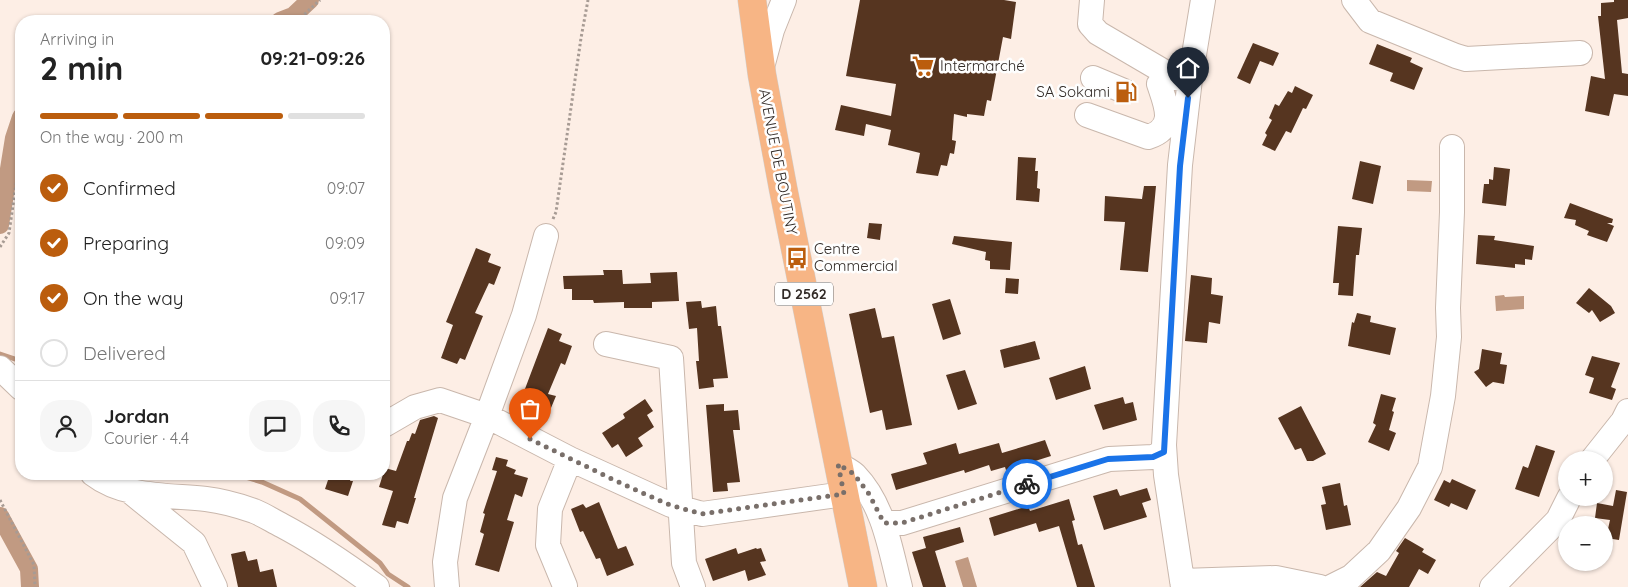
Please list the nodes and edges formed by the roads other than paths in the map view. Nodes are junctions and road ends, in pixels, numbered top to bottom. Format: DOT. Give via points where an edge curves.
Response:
graph roads {
  1 [pos="752,0"];
  2 [pos="784,0"];
  3 [pos="1092,0"];
  4 [pos="1202,0"];
  5 [pos="1354,0"];
  6 [pos="1580,52"];
  7 [pos="761,72"];
  8 [pos="1094,78"];
  9 [pos="1172,80"];
  10 [pos="1088,115"];
  11 [pos="1452,147"];
  12 [pos="546,236"];
  13 [pos="606,344"];
  14 [pos="0,368"];
  15 [pos="15,382"];
  16 [pos="1628,411"];
  17 [pos="488,416"];
  18 [pos="390,422"];
  19 [pos="1599,451"];
  20 [pos="1164,452"];
  21 [pos="570,459"];
  22 [pos="1108,459"];
  23 [pos="838,464"];
  24 [pos="1166,475"];
  25 [pos="103,480"];
  26 [pos="128,490"];
  27 [pos="844,494"];
  28 [pos="1565,506"];
  29 [pos="680,508"];
  30 [pos="884,523"];
  31 [pos="894,562"];
  32 [pos="860,576"];
  33 [pos="1182,584"];
  34 [pos="565,586"];
  35 [pos="215,587"];
  36 [pos="378,587"];
  37 [pos="447,587"];
  38 [pos="693,587"];
  39 [pos="900,587"];
  40 [pos="1320,587"];
  41 [pos="1331,587"];
  42 [pos="1492,587"];
  1 -- 7 [label="main road, AVENUE DE BOUTINY / D 2562"];
  2 -- 7 [label="street"];
  3 -- 9 [label="street" via="1090,24 1098,33"];
  4 -- 9 [label="street"];
  5 -- 6 [label="street" via="1370,21 1466,59"];
  7 -- 23 [label="main road, AVENUE DE BOUTINY / D 2562"];
  8 -- 9 [label="street" via="1126,92 1147,91"];
  9 -- 10 [label="street" via="1165,126 1158,134 1148,137"];
  9 -- 20 [label="street" via="1180,166"];
  11 -- 41 [label="street" via="1449,337 1444,396 1430,467 1409,508 1379,551 1351,577"];
  12 -- 17 [label="street" via="524,315"];
  13 -- 29 [label="street" via="670,358"];
  14 -- 15 [label="street"];
  16 -- 19 [label="street"];
  17 -- 18 [label="street" via="440,400 415,407"];
  17 -- 21 [label="street"];
  17 -- 37 [label="street" via="455,498 445,562"];
  20 -- 22 [label="street" via="1153,457"];
  20 -- 24 [label="street"];
  21 -- 29 [label="street"];
  21 -- 34 [label="street" via="550,509 548,545"];
  22 -- 24 [label="street" via="1146,475"];
  22 -- 30 [label="street" via="902,523"];
  23 -- 27 [label="main road, AVENUE DE BOUTINY / D 2562"];
  23 -- 30 [label="street" via="854,474"];
  24 -- 33 [label="street"];
  25 -- 26 [label="street"];
  26 -- 35 [label="street" via="194,543"];
  26 -- 36 [label="street" via="152,496 208,499 256,512"];
  27 -- 29 [label="street" via="702,514"];
  27 -- 32 [label="main road, AVENUE DE BOUTINY / D 2562"];
  28 -- 42 [label="street" via="1558,520"];
  29 -- 38 [label="street" via="684,563"];
  30 -- 31 [label="street"];
  31 -- 32 [label="street"];
  31 -- 39 [label="street"];
  33 -- 40 [label="street" via="1276,578"];
}
